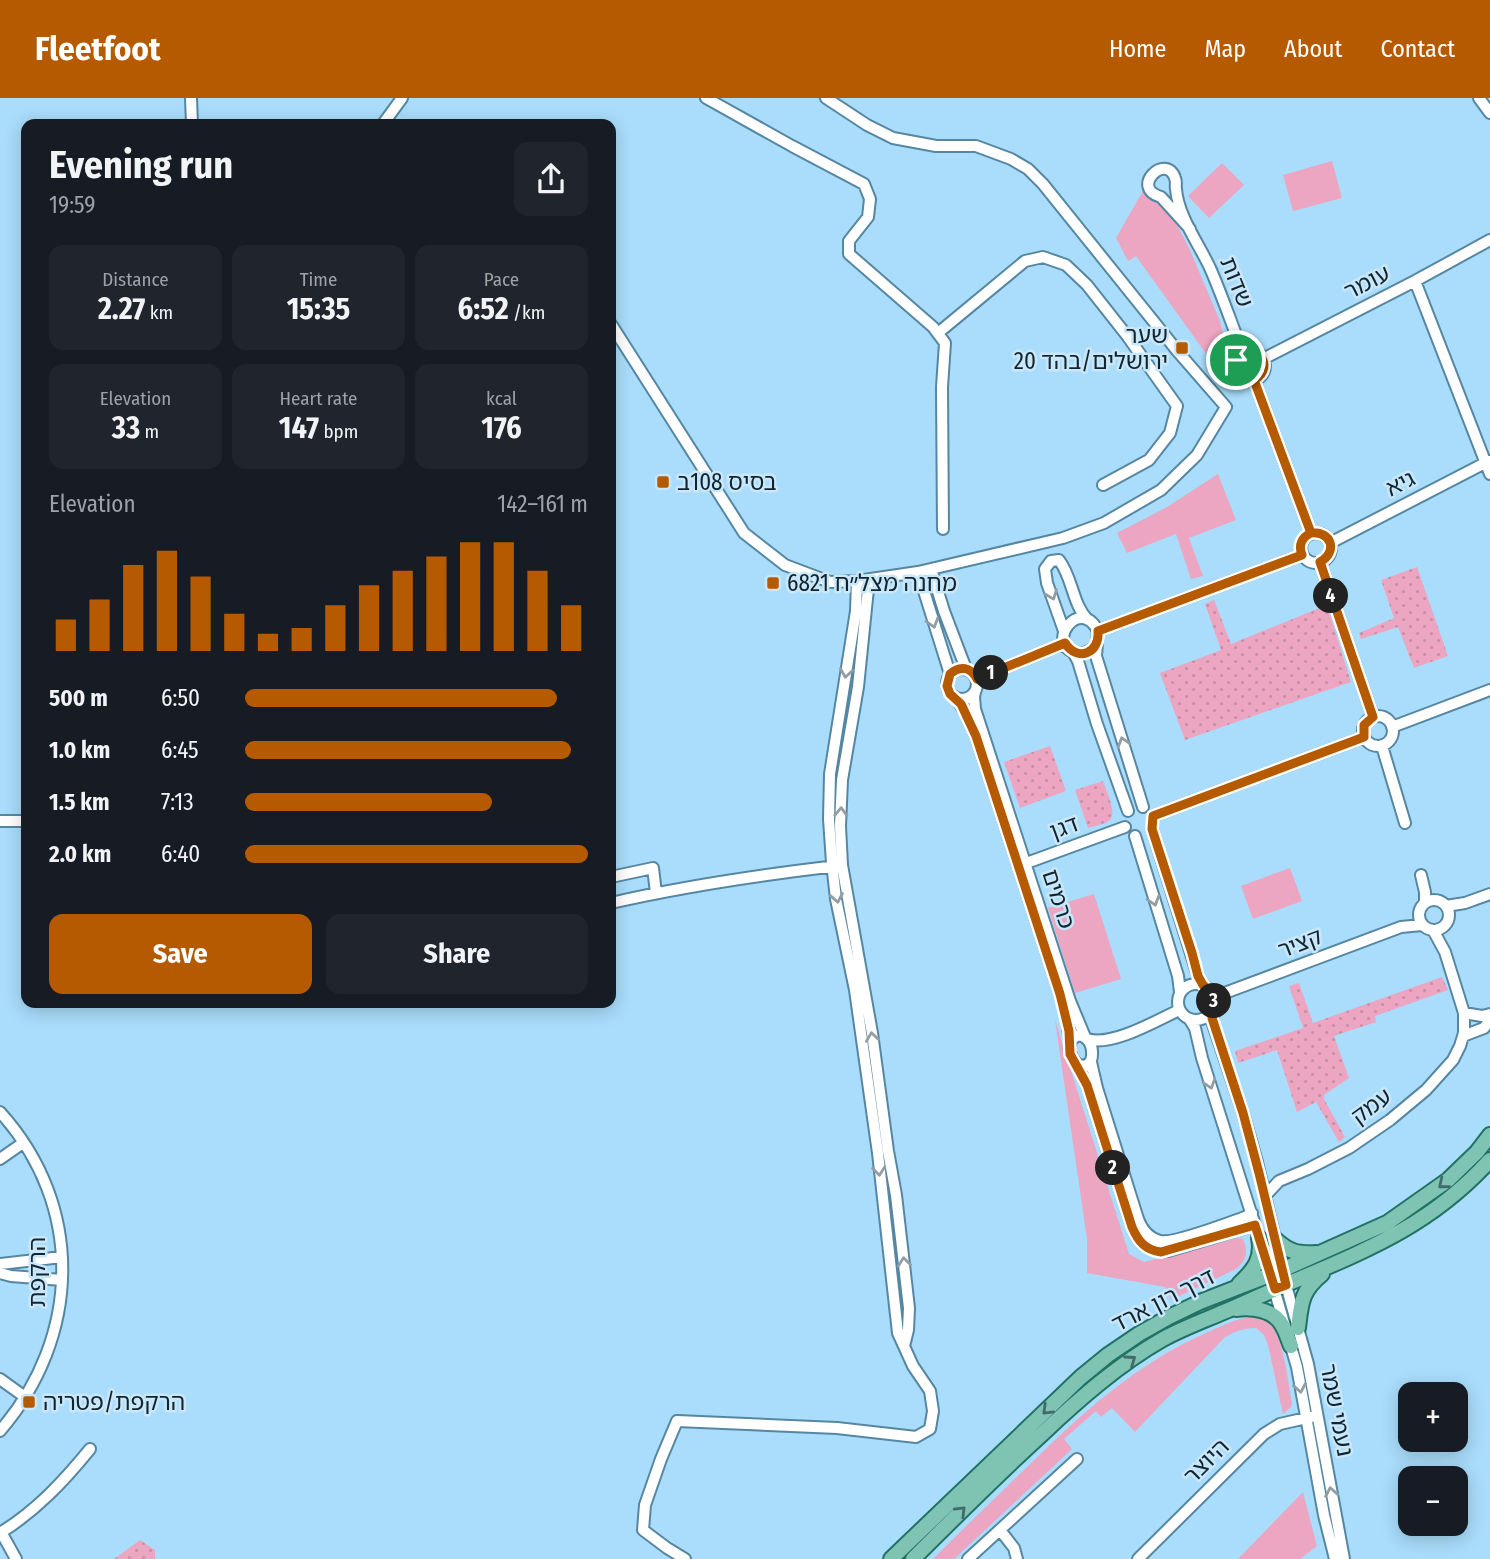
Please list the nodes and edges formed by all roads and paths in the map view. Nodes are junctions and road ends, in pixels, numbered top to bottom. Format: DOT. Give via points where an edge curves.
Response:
graph roads {
  1 [pos="191,98"];
  2 [pos="706,98"];
  3 [pos="825,98"];
  4 [pos="1479,98"];
  5 [pos="398,100"];
  6 [pos="1490,113"];
  7 [pos="192,119"];
  8 [pos="386,119"];
  9 [pos="393,119"];
  10 [pos="1175,187"];
  11 [pos="1161,197"];
  12 [pos="1190,229"];
  13 [pos="1490,240"];
  14 [pos="1415,281"];
  15 [pos="616,332"];
  16 [pos="938,334"];
  17 [pos="1242,353"];
  18 [pos="1263,359"];
  19 [pos="1254,380"];
  20 [pos="1489,466"];
  21 [pos="1103,485"];
  22 [pos="943,529"];
  23 [pos="1311,533"];
  24 [pos="1330,543"];
  25 [pos="1302,555"];
  26 [pos="1320,562"];
  27 [pos="931,569"];
  28 [pos="918,572"];
  29 [pos="869,579"];
  30 [pos="856,581"];
  31 [pos="1088,620"];
  32 [pos="1064,631"];
  33 [pos="1098,631"];
  34 [pos="1096,645"];
  35 [pos="1069,647"];
  36 [pos="966,669"];
  37 [pos="950,674"];
  38 [pos="977,679"];
  39 [pos="1490,691"];
  40 [pos="975,692"];
  41 [pos="956,698"];
  42 [pos="1373,717"];
  43 [pos="1392,727"];
  44 [pos="1364,737"];
  45 [pos="1382,746"];
  46 [pos="1143,807"];
  47 [pos="1128,811"];
  48 [pos="1153,816"];
  49 [pos="0,821"];
  50 [pos="21,821"];
  51 [pos="1405,823"];
  52 [pos="1125,827"];
  53 [pos="1152,829"];
  54 [pos="1135,836"];
  55 [pos="1022,865"];
  56 [pos="837,866"];
  57 [pos="616,876"];
  58 [pos="1422,879"];
  59 [pos="656,893"];
  60 [pos="1490,894"];
  61 [pos="616,903"];
  62 [pos="1434,915"];
  63 [pos="1203,985"];
  64 [pos="1180,992"];
  65 [pos="1214,997"];
  66 [pos="1179,1010"];
  67 [pos="1212,1011"];
  68 [pos="1464,1013"];
  69 [pos="1490,1014"];
  70 [pos="1190,1020"];
  71 [pos="1490,1020"];
  72 [pos="1463,1036"];
  73 [pos="1118,1037"];
  74 [pos="1086,1038"];
  75 [pos="1070,1042"];
  76 [pos="1091,1061"];
  77 [pos="1076,1063"];
  78 [pos="0,1112"];
  79 [pos="1490,1135"];
  80 [pos="23,1143"];
  81 [pos="0,1159"];
  82 [pos="1490,1160"];
  83 [pos="1259,1173"];
  84 [pos="1279,1181"];
  85 [pos="1265,1196"];
  86 [pos="1255,1225"];
  87 [pos="1275,1239"];
  88 [pos="1321,1253"];
  89 [pos="62,1257"];
  90 [pos="0,1264"];
  91 [pos="1332,1266"];
  92 [pos="1276,1272"];
  93 [pos="0,1273"];
  94 [pos="62,1280"];
  95 [pos="1280,1287"];
  96 [pos="1235,1288"];
  97 [pos="1228,1310"];
  98 [pos="1298,1328"];
  99 [pos="1291,1346"];
  100 [pos="0,1379"];
  101 [pos="25,1396"];
  102 [pos="1317,1416"];
  103 [pos="1305,1417"];
  104 [pos="0,1431"];
  105 [pos="90,1449"];
  106 [pos="1077,1459"];
  107 [pos="1000,1530"];
  108 [pos="1,1532"];
  109 [pos="667,1554"];
  110 [pos="16,1559"];
  111 [pos="685,1559"];
  112 [pos="891,1559"];
  113 [pos="913,1559"];
  114 [pos="968,1559"];
  115 [pos="1017,1559"];
  116 [pos="1138,1559"];
  117 [pos="1335,1559"];
  118 [pos="1345,1559"];
  1 -- 7 [label="street"];
  2 -- 16 [label="street" via="864,184 870,198 868,217 849,241 849,254"];
  3 -- 27 [label="street" via="893,138 936,146 976,146 1028,169 1226,407 1197,455 1161,490 1104,523 1063,538"];
  4 -- 6 [label="street"];
  5 -- 8 [label="street"];
  5 -- 9 [label="street"];
  10 -- 11 [label="street"];
  10 -- 11 [label="street" via="1170,172 1153,172 1149,185"];
  10 -- 12 [label="street, שדות"];
  11 -- 12 [label="street, שדות"];
  12 -- 17 [label="street, שדות"];
  13 -- 14 [label="street, עומר"];
  14 -- 18 [label="street, עומר"];
  14 -- 20 [label="street"];
  15 -- 30 [label="street" via="744,533 785,565 830,582"];
  16 -- 21 [label="street" via="1025,261 1043,257 1066,265 1128,337 1177,406 1170,433 1149,460"];
  16 -- 22 [label="street" via="945,343"];
  17 -- 18 [label="street" via="1256,353"];
  17 -- 19 [label="street" via="1236,360 1237,374"];
  18 -- 19 [label="street" via="1263,372"];
  19 -- 23 [label="street"];
  20 -- 24 [label="street, גיא"];
  23 -- 24 [label="street" via="1321,533"];
  23 -- 25 [label="street" via="1301,542"];
  24 -- 26 [label="street" via="1328,557"];
  25 -- 26 [label="street" via="1310,562"];
  25 -- 33 [label="street"];
  26 -- 42 [label="street"];
  27 -- 28 [label="street"];
  27 -- 36 [label="street"];
  28 -- 29 [label="street"];
  28 -- 37 [label="street, one-way"];
  29 -- 30 [label="street"];
  56 -- 29 [label="street, one-way" via="842,780"];
  30 -- 56 [label="street, one-way" via="856,611 830,774 829,819"];
  31 -- 32 [label="street" via="1073,620"];
  31 -- 32 [label="street, one-way" via="1078,606 1065,567 1059,560 1051,561 1045,569 1047,583"];
  31 -- 33 [label="street"];
  32 -- 35 [label="street"];
  33 -- 34 [label="street"];
  34 -- 35 [label="street" via="1083,654"];
  46 -- 34 [label="street, one-way"];
  35 -- 38 [label="street"];
  35 -- 47 [label="street" via="1078,661"];
  36 -- 37 [label="street"];
  36 -- 38 [label="street"];
  37 -- 41 [label="street" via="947,686"];
  38 -- 40 [label="street"];
  39 -- 43 [label="street"];
  40 -- 41 [label="street" via="968,698"];
  40 -- 55 [label="street, כרמים" via="975,709"];
  41 -- 55 [label="street, כרמים" via="976,736"];
  42 -- 43 [label="street" via="1385,718"];
  42 -- 44 [label="street" via="1364,725"];
  43 -- 45 [label="street" via="1391,738"];
  44 -- 45 [label="street" via="1371,745"];
  44 -- 48 [label="street"];
  45 -- 51 [label="street"];
  46 -- 47 [label="street"];
  46 -- 48 [label="street"];
  47 -- 52 [label="street"];
  48 -- 53 [label="street"];
  49 -- 50 [label="street"];
  52 -- 54 [label="street"];
  52 -- 55 [label="street, דגן"];
  53 -- 54 [label="street"];
  53 -- 63 [label="street"];
  54 -- 64 [label="street, one-way"];
  55 -- 74 [label="street, כרמים"];
  55 -- 75 [label="street, כרמים"];
  56 -- 59 [label="street"];
  56 -- 109 [label="street" via="836,899 855,990 898,1333 930,1391 930,1429 916,1437 837,1428 677,1421 645,1505 643,1530"];
  57 -- 59 [label="street" via="653,868"];
  58 -- 62 [label="street"];
  59 -- 61 [label="street"];
  60 -- 62 [label="street, קציר"];
  62 -- 65 [label="street, קציר"];
  62 -- 68 [label="street, עמק"];
  63 -- 64 [label="street" via="1193,984"];
  63 -- 65 [label="street"];
  64 -- 66 [label="street"];
  65 -- 67 [label="street"];
  66 -- 70 [label="street"];
  66 -- 73 [label="street"];
  67 -- 70 [label="street" via="1205,1018"];
  67 -- 83 [label="street"];
  68 -- 69 [label="street"];
  68 -- 72 [label="street, עמק"];
  70 -- 86 [label="street, one-way"];
  71 -- 72 [label="street" via="1484,1028"];
  72 -- 84 [label="street, עמק" via="1441,1074 1390,1120 1349,1147"];
  73 -- 74 [label="street" via="1102,1042"];
  73 -- 76 [label="street"];
  74 -- 75 [label="street" via="1076,1036"];
  74 -- 76 [label="street"];
  75 -- 77 [label="street"];
  76 -- 77 [label="street" via="1084,1066"];
  76 -- 86 [label="street" via="1138,1219 1147,1235 1160,1241 1174,1240 1244,1217"];
  77 -- 86 [label="street" via="1142,1245 1168,1251"];
  78 -- 80 [label="street, הרקפת"];
  79 -- 88 [label="main road, דרך רון ארד, one-way" via="1448,1180 1419,1202 1387,1223"];
  80 -- 81 [label="street"];
  80 -- 89 [label="street, הרקפת" via="46,1187"];
  82 -- 91 [label="main road, דרך רון ארד" via="1424,1219"];
  83 -- 84 [label="street"];
  83 -- 85 [label="street"];
  84 -- 85 [label="street, עמק"];
  85 -- 87 [label="street"];
  86 -- 92 [label="street"];
  86 -- 96 [label="main road" via="1261,1246 1257,1264"];
  87 -- 88 [label="main road" via="1292,1252"];
  87 -- 92 [label="street"];
  88 -- 92 [label="main road, דרך רון ארד"];
  89 -- 90 [label="street"];
  89 -- 94 [label="street, הרקפת"];
  91 -- 95 [label="main road, דרך רון ארד"];
  91 -- 98 [label="main road" via="1306,1290"];
  92 -- 95 [label="street, נעמי שמר"];
  92 -- 96 [label="main road, דרך רון ארד"];
  93 -- 94 [label="street"];
  94 -- 101 [label="street, הרקפת" via="53,1339"];
  95 -- 97 [label="main road, דרך רון ארד"];
  95 -- 98 [label="street, נעמי שמר"];
  95 -- 99 [label="street, נעמי שמר"];
  96 -- 112 [label="main road, דרך רון ארד, one-way" via="1169,1317 1108,1355"];
  97 -- 99 [label="main road" via="1248,1308 1271,1314 1281,1323"];
  113 -- 97 [label="main road, דרך רון ארד, one-way" via="1006,1466 1096,1387 1162,1339"];
  98 -- 102 [label="street, נעמי שמר"];
  99 -- 103 [label="street, נעמי שמר, one-way"];
  100 -- 101 [label="street"];
  101 -- 104 [label="street, הרקפת"];
  102 -- 103 [label="street, היוצר"];
  118 -- 102 [label="street, נעמי שמר, one-way"];
  103 -- 116 [label="street, היוצר" via="1264,1434"];
  103 -- 117 [label="street, נעמי שמר"];
  105 -- 108 [label="street" via="44,1500"];
  106 -- 107 [label="street"];
  107 -- 114 [label="street"];
  107 -- 115 [label="street"];
  108 -- 110 [label="street"];
  109 -- 111 [label="street"];
}
